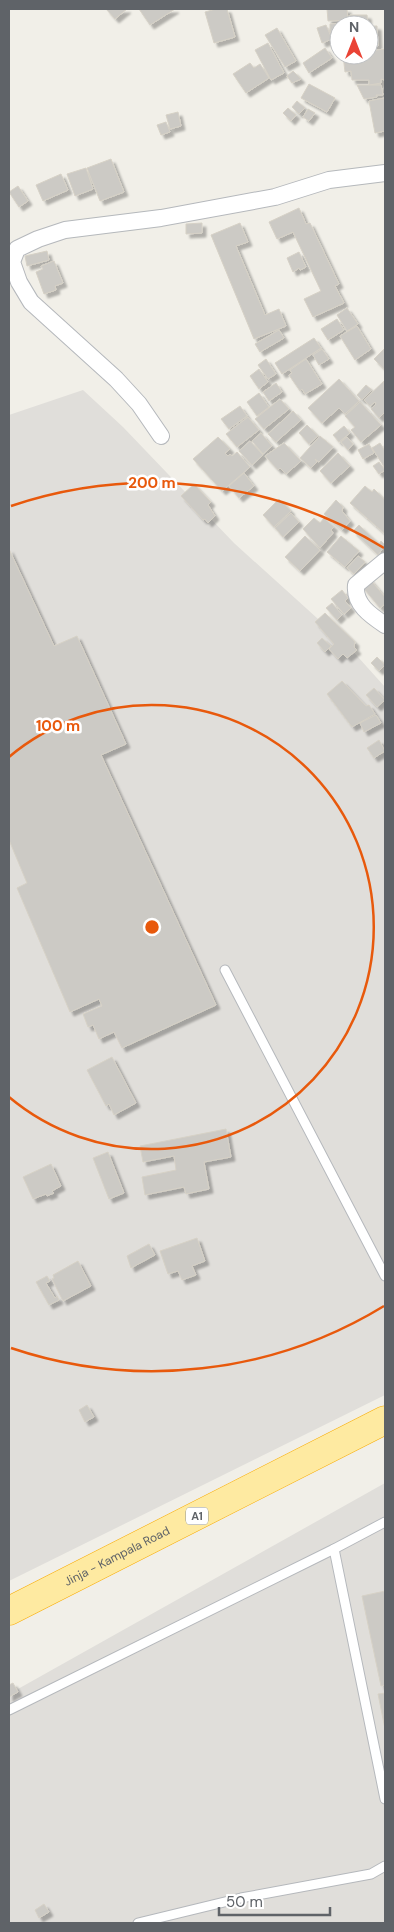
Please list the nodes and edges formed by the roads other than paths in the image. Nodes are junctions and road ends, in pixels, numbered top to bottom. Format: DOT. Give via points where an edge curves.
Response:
graph roads {
  1 [pos="385,173"];
  2 [pos="161,436"];
  3 [pos="385,561"];
  4 [pos="385,625"];
  5 [pos="225,970"];
  6 [pos="385,1276"];
  7 [pos="385,1420"];
  8 [pos="385,1522"];
  9 [pos="334,1549"];
  10 [pos="9,1611"];
  11 [pos="9,1710"];
  12 [pos="385,1799"];
  13 [pos="385,1866"];
  14 [pos="138,1923"];
  1 -- 2 [label="street" via="329,180 275,197 161,218 65,230 17,249 12,262 30,302 116,379"];
  3 -- 4 [label="street" via="356,585 355,594 357,600"];
  5 -- 6 [label="lane"];
  7 -- 10 [label="highway, Jinja - Kampala Road / A1"];
  8 -- 9 [label="lane"];
  9 -- 11 [label="lane"];
  9 -- 12 [label="lane"];
  13 -- 14 [label="lane" via="371,1874 241,1898"];
}
